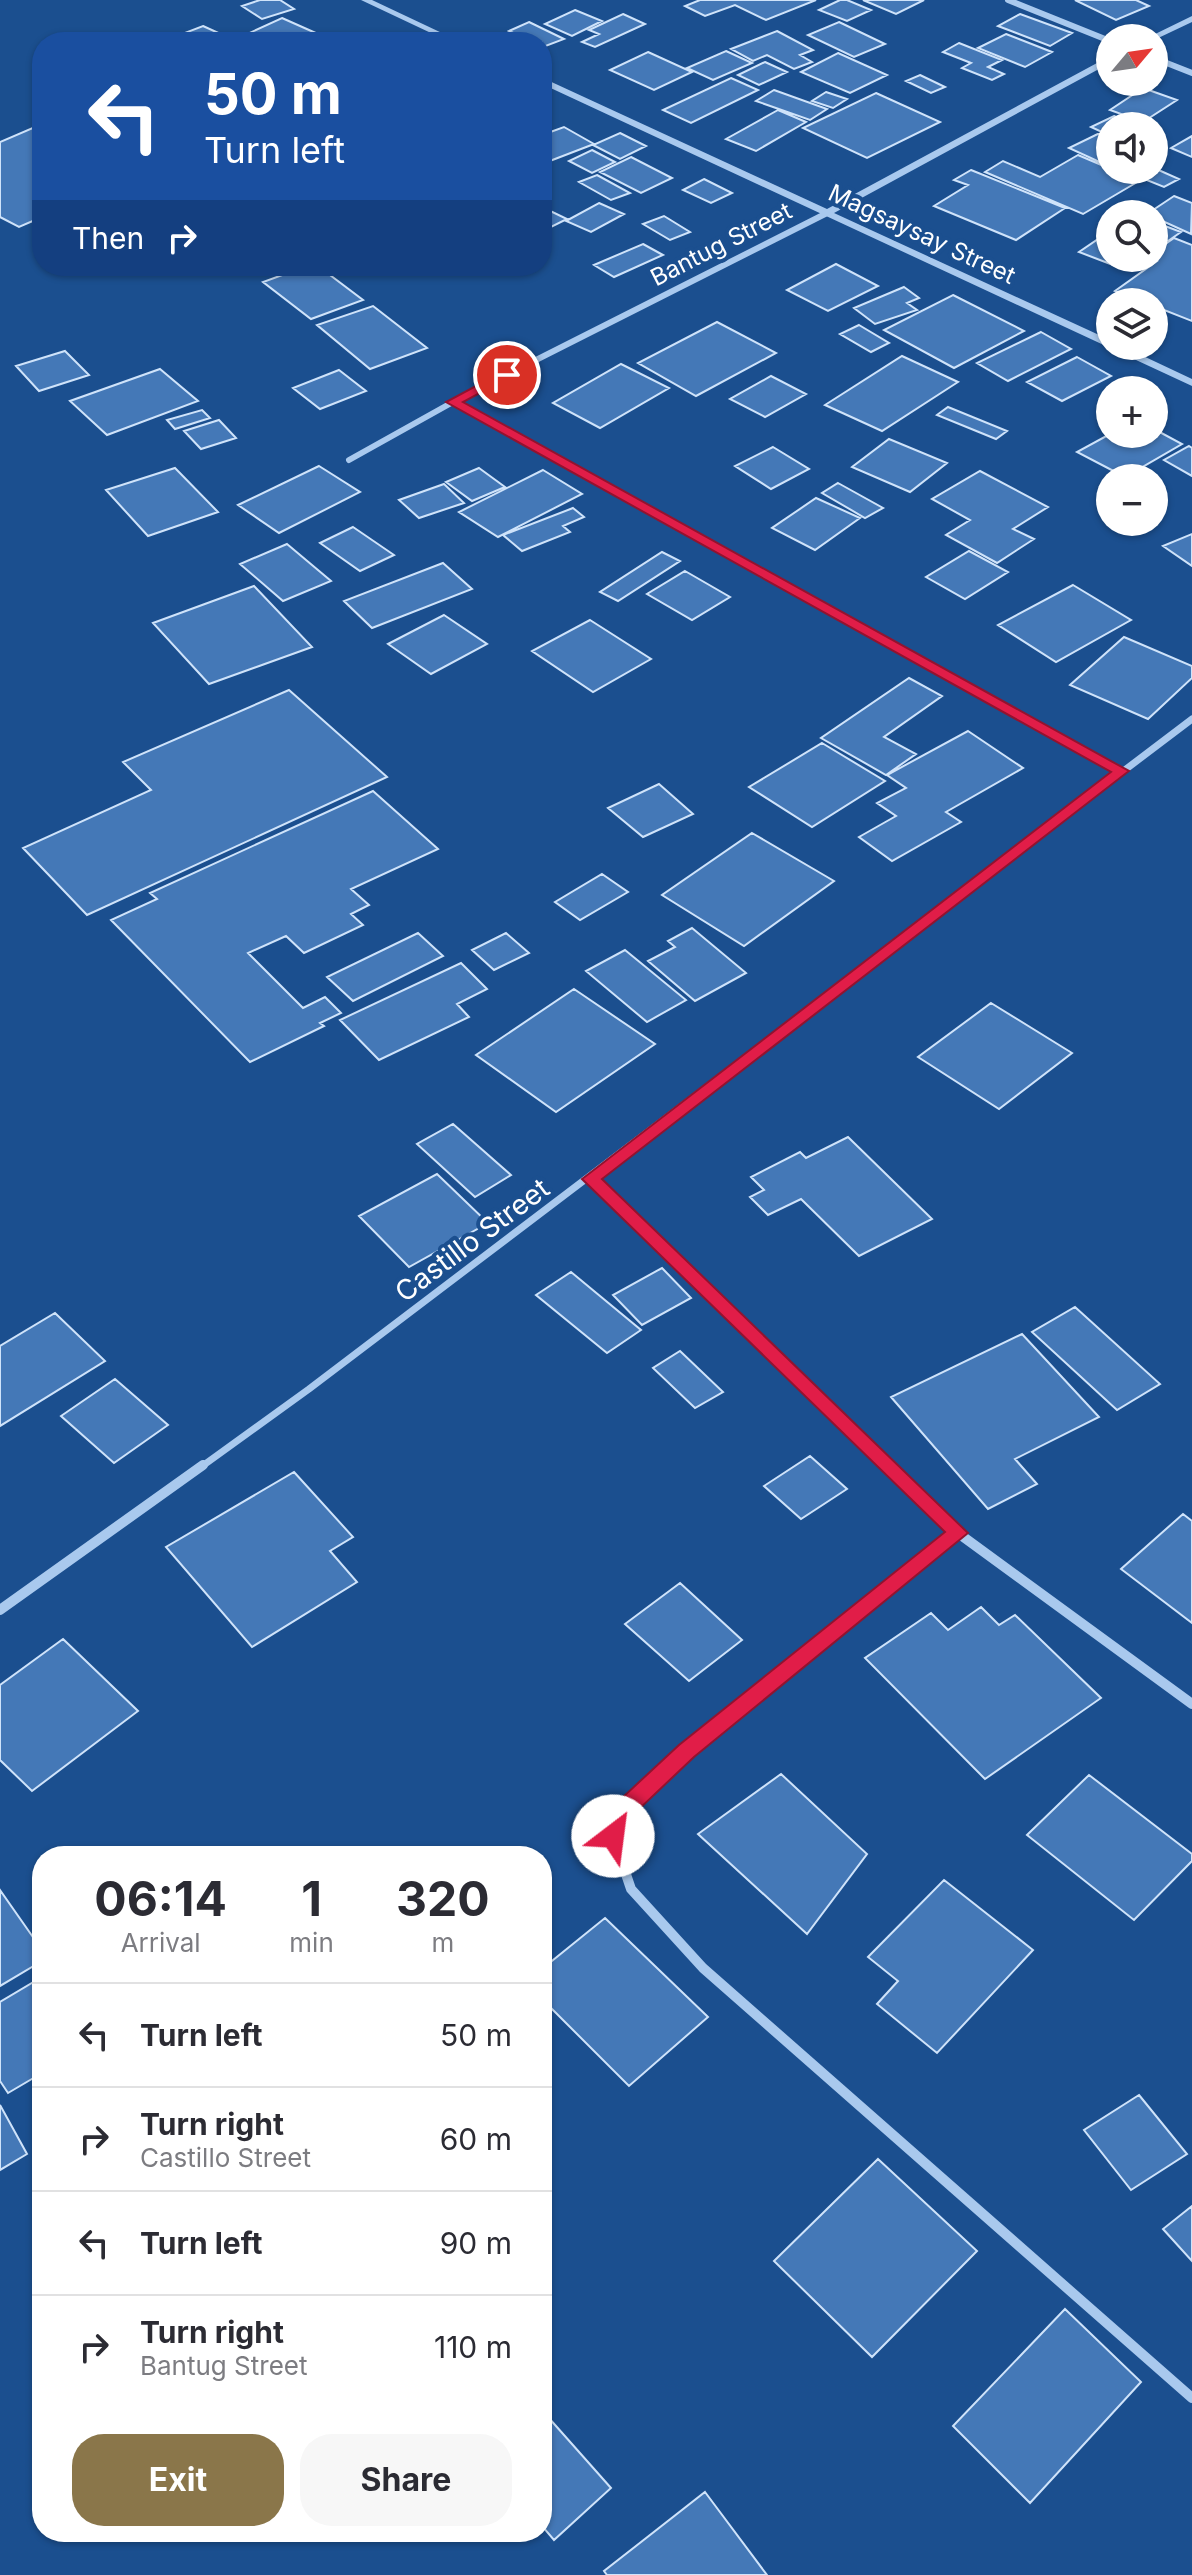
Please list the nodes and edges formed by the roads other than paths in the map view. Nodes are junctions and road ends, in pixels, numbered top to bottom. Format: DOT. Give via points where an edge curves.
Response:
graph roads {
  1 [pos="365,0"];
  2 [pos="1008,0"];
  3 [pos="1192,19"];
  4 [pos="1168,30"];
  5 [pos="435,32"];
  6 [pos="1096,35"];
  7 [pos="1168,64"];
  8 [pos="1096,67"];
  9 [pos="1192,73"];
  10 [pos="552,86"];
  11 [pos="829,212"];
  12 [pos="1096,337"];
  13 [pos="1144,360"];
  14 [pos="1192,383"];
  15 [pos="453,402"];
  16 [pos="349,460"];
  17 [pos="1192,719"];
  18 [pos="1122,771"];
  19 [pos="590,1179"];
  20 [pos="958,1533"];
  21 [pos="0,1610"];
  22 [pos="1192,1704"];
  23 [pos="1192,2398"];
  1 -- 5 [label="street"];
  2 -- 6 [label="street"];
  3 -- 4 [label="street"];
  7 -- 9 [label="street"];
  8 -- 11 [label="street, Bantug Street"];
  10 -- 11 [label="street, Magsaysay Street"];
  11 -- 12 [label="street, Magsaysay Street"];
  11 -- 15 [label="street, Bantug Street"];
  13 -- 14 [label="street, Magsaysay Street"];
  15 -- 16 [label="street, Bantug Street"];
  15 -- 18 [label="street"];
  17 -- 18 [label="street, Castillo Street"];
  18 -- 19 [label="street, Castillo Street"];
  19 -- 20 [label="street"];
  19 -- 21 [label="street, Castillo Street"];
  20 -- 22 [label="street"];
  20 -- 23 [label="street" via="687,1751 630,1804 613,1836 631,1889 703,1968"];
}
